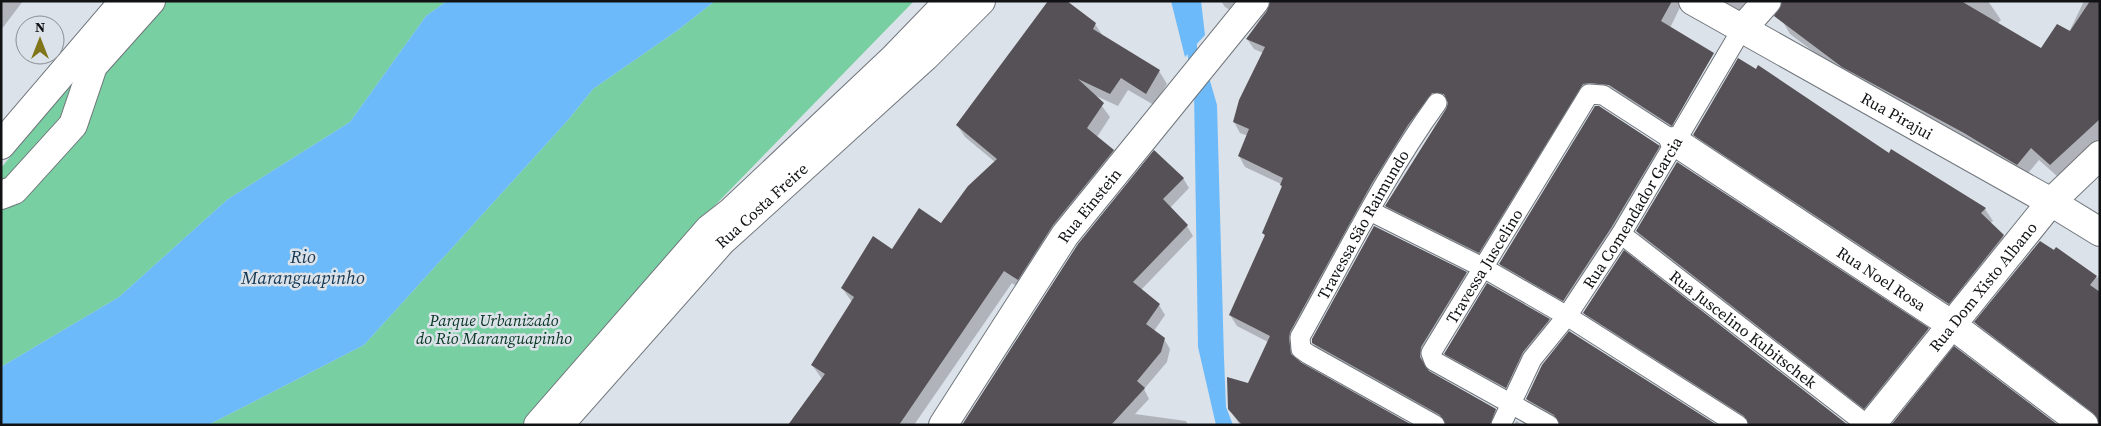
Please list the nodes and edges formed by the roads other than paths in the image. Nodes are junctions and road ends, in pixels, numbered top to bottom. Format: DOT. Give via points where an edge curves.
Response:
graph roads {
  1 [pos="124,1"];
  2 [pos="150,1"];
  3 [pos="949,1"];
  4 [pos="981,1"];
  5 [pos="1255,1"];
  6 [pos="1693,1"];
  7 [pos="1767,1"];
  8 [pos="1742,29"];
  9 [pos="1437,103"];
  10 [pos="1674,141"];
  11 [pos="1,145"];
  12 [pos="2100,155"];
  13 [pos="1,195"];
  14 [pos="2051,202"];
  15 [pos="1370,211"];
  16 [pos="2100,232"];
  17 [pos="1621,234"];
  18 [pos="1482,267"];
  19 [pos="1567,316"];
  20 [pos="1952,325"];
  21 [pos="1512,403"];
  22 [pos="538,425"];
  23 [pos="559,425"];
  24 [pos="943,425"];
  25 [pos="1435,425"];
  26 [pos="1501,425"];
  27 [pos="1549,425"];
  28 [pos="1738,425"];
  29 [pos="1867,425"];
  30 [pos="1871,425"];
  31 [pos="2084,425"];
  1 -- 11 [label="street"];
  2 -- 13 [label="street" via="94,66 73,125 14,190"];
  3 -- 22 [label="street" via="823,125 710,229"];
  4 -- 23 [label="street, Rua Costa Freire" via="721,242"];
  5 -- 24 [label="street, Rua Einstein" via="1065,235"];
  6 -- 8 [label="street, Rua Pirajui"];
  7 -- 8 [label="street, Rua Comendador Garcia"];
  8 -- 10 [label="lane, Rua Comendador Garcia"];
  8 -- 14 [label="street, Rua Pirajui"];
  9 -- 15 [label="lane, Travessa São Raimundo"];
  10 -- 17 [label="lane, Rua Comendador Garcia"];
  10 -- 18 [label="lane, Travessa Juscelino" via="1603,95 1589,94"];
  10 -- 20 [label="street, Rua Noel Rosa"];
  12 -- 14 [label="street, Rua Dom Xisto Albano"];
  14 -- 16 [label="street, Rua Pirajui"];
  14 -- 20 [label="street, Rua Dom Xisto Albano"];
  15 -- 18 [label="lane"];
  15 -- 25 [label="lane, Travessa São Raimundo" via="1300,337 1301,349"];
  17 -- 19 [label="lane, Rua Comendador Garcia"];
  17 -- 29 [label="lane, Rua Juscelino Kubitschek"];
  18 -- 19 [label="lane"];
  18 -- 21 [label="lane, Travessa Juscelino" via="1431,356 1434,361"];
  19 -- 21 [label="lane, Rua Comendador Garcia" via="1532,359"];
  19 -- 28 [label="lane"];
  20 -- 30 [label="street, Rua Dom Xisto Albano"];
  20 -- 31 [label="street, Rua Noel Rosa"];
  21 -- 26 [label="lane, Rua Comendador Garcia"];
  21 -- 27 [label="lane"];
}
